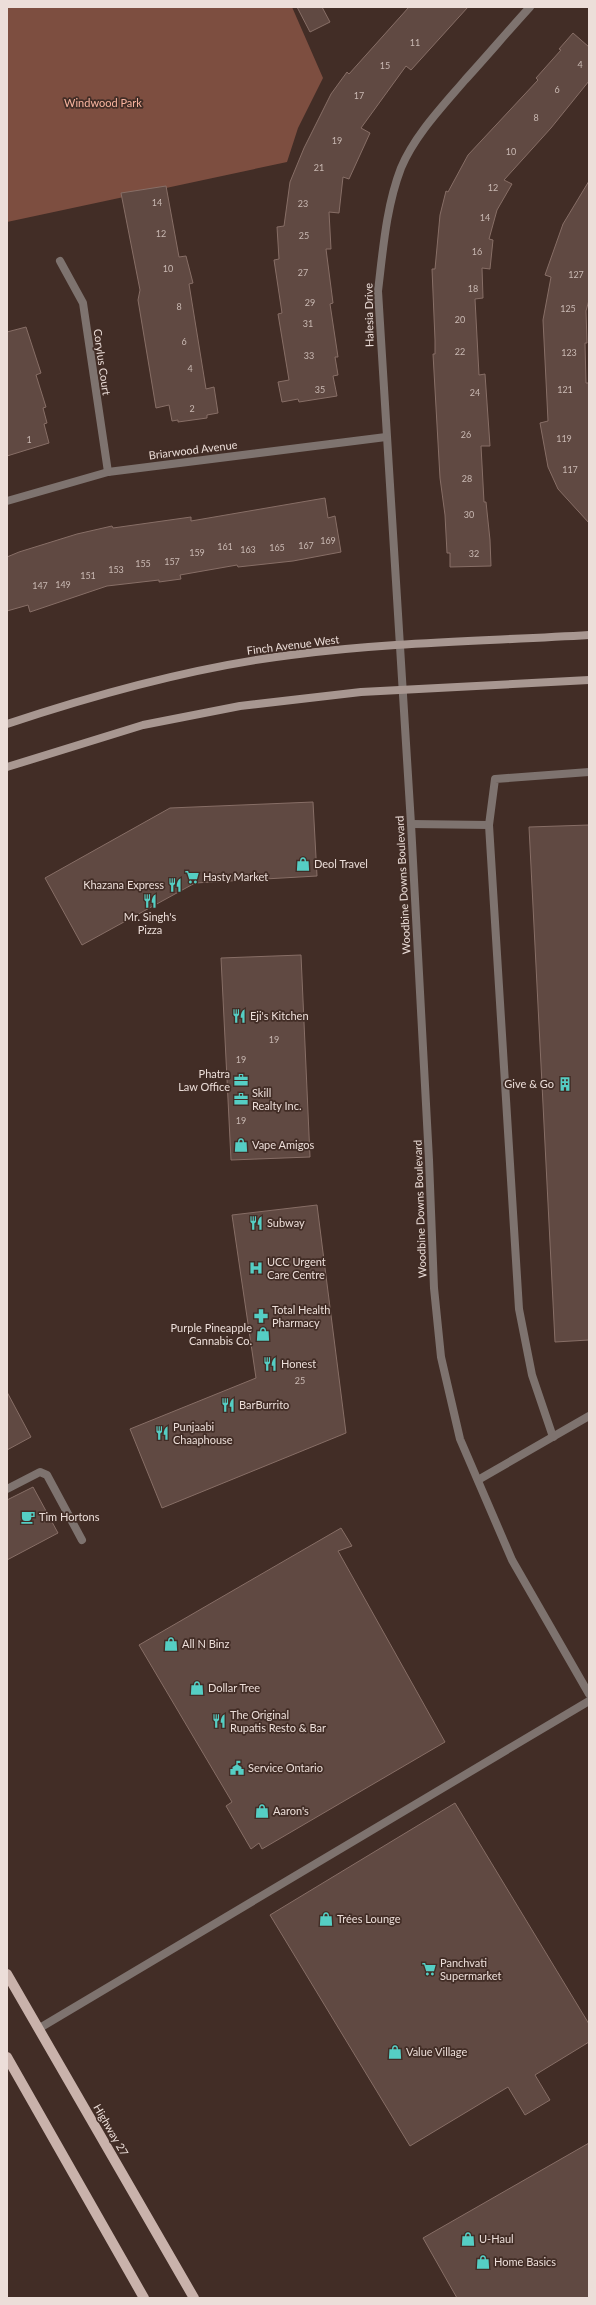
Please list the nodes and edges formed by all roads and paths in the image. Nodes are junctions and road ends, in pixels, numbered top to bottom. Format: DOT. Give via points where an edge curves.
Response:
graph roads {
  1 [pos="530,7"];
  2 [pos="60,261"];
  3 [pos="386,437"];
  4 [pos="108,472"];
  5 [pos="7,501"];
  6 [pos="589,635"];
  7 [pos="399,646"];
  8 [pos="589,680"];
  9 [pos="402,689"];
  10 [pos="7,724"];
  11 [pos="7,767"];
  12 [pos="589,772"];
  13 [pos="411,824"];
  14 [pos="489,825"];
  15 [pos="589,1416"];
  16 [pos="553,1437"];
  17 [pos="478,1480"];
  18 [pos="7,1490"];
  19 [pos="82,1540"];
  20 [pos="589,1694"];
  21 [pos="589,1701"];
  22 [pos="7,1974"];
  23 [pos="38,2029"];
  24 [pos="7,2057"];
  25 [pos="144,2298"];
  26 [pos="194,2298"];
  1 -- 3 [label="street, Halesia Drive" via="442,107 412,146 402,168 393,195 384,240 378,290"];
  2 -- 4 [label="street, Corylus Court" via="83,303"];
  3 -- 4 [label="street, Briarwood Avenue"];
  3 -- 7 [label="street, Halesia Drive"];
  4 -- 5 [label="street, Briarwood Avenue"];
  6 -- 7 [label="main road, Finch Avenue West"];
  7 -- 9 [label="street, Woodbine Downs Boulevard"];
  7 -- 10 [label="main road, Finch Avenue West" via="291,654 183,674 62,705"];
  8 -- 9 [label="main road"];
  9 -- 11 [label="main road" via="267,703 144,725"];
  9 -- 13 [label="street, Woodbine Downs Boulevard"];
  12 -- 14 [label="street" via="496,779"];
  13 -- 14 [label="street"];
  13 -- 17 [label="street, Woodbine Downs Boulevard" via="434,1288 443,1365 460,1439"];
  14 -- 16 [label="street" via="519,1309 532,1375"];
  15 -- 16 [label="street"];
  16 -- 17 [label="street"];
  17 -- 20 [label="street, Woodbine Downs Boulevard" via="512,1560"];
  18 -- 19 [label="street" via="40,1472 47,1475"];
  21 -- 23 [label="street"];
  22 -- 23 [label="main road, Highway 27"];
  23 -- 26 [label="main road, Highway 27"];
  24 -- 25 [label="main road"];
}
